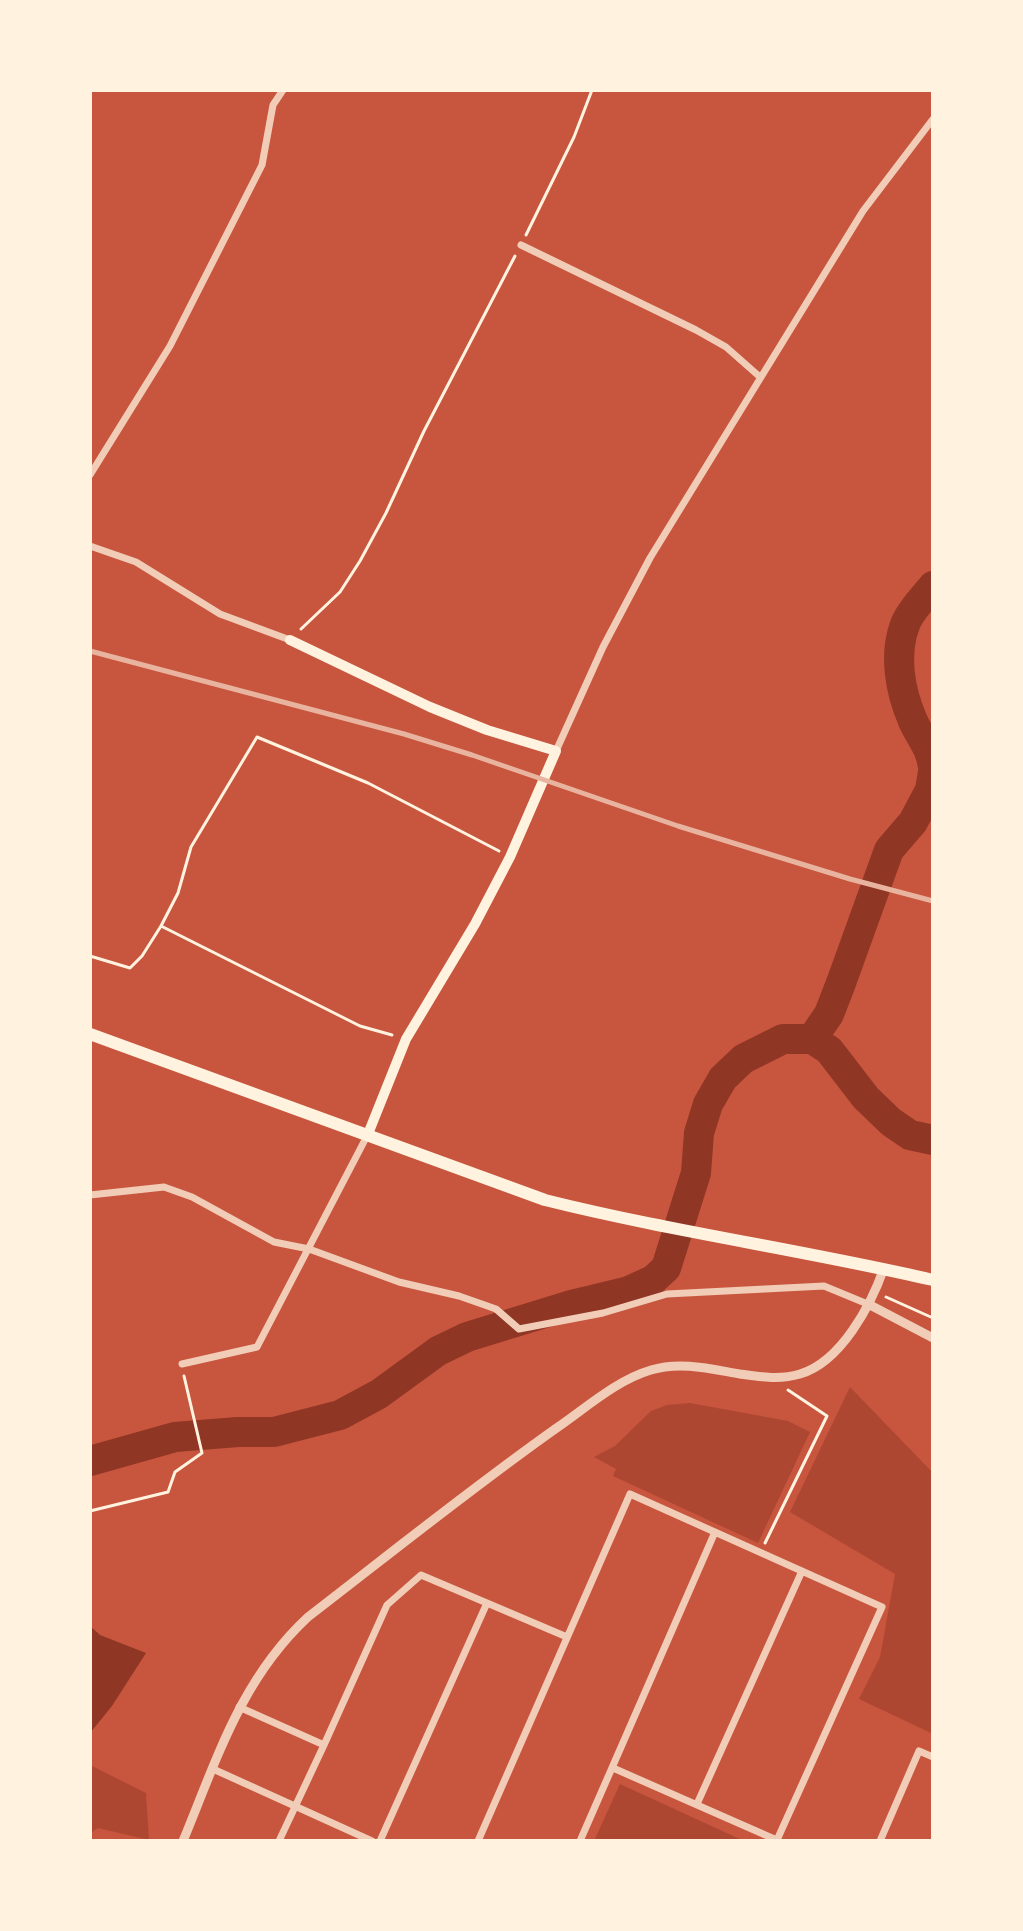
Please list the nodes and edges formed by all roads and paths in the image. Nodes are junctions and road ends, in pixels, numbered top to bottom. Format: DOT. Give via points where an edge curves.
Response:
graph roads {
  1 [pos="283,90"];
  2 [pos="592,90"];
  3 [pos="933,119"];
  4 [pos="521,245"];
  5 [pos="760,377"];
  6 [pos="90,475"];
  7 [pos="90,546"];
  8 [pos="290,640"];
  9 [pos="556,751"];
  10 [pos="510,857"];
  11 [pos="161,926"];
  12 [pos="90,956"];
  13 [pos="90,1034"];
  14 [pos="406,1039"];
  15 [pos="368,1134"];
  16 [pos="90,1195"];
  17 [pos="309,1249"];
  18 [pos="884,1268"];
  19 [pos="933,1280"];
  20 [pos="876,1292"];
  21 [pos="870,1305"];
  22 [pos="933,1318"];
  23 [pos="933,1338"];
  24 [pos="182,1364"];
  25 [pos="771,1379"];
  26 [pos="90,1511"];
  27 [pos="715,1532"];
  28 [pos="760,1552"];
  29 [pos="802,1571"];
  30 [pos="487,1603"];
  31 [pos="567,1637"];
  32 [pos="239,1707"];
  33 [pos="324,1745"];
  34 [pos="933,1757"];
  35 [pos="613,1768"];
  36 [pos="213,1769"];
  37 [pos="697,1804"];
  38 [pos="294,1805"];
  39 [pos="779,1840"];
  40 [pos="183,1841"];
  41 [pos="279,1841"];
  42 [pos="372,1841"];
  43 [pos="380,1841"];
  44 [pos="478,1841"];
  45 [pos="580,1841"];
  46 [pos="880,1841"];
  1 -- 6 [label="street" via="273,105 262,165 170,346"];
  2 -- 4 [label="path"];
  3 -- 5 [label="street" via="863,211"];
  4 -- 5 [label="street" via="696,330 726,347"];
  4 -- 8 [label="path" via="360,561 340,592"];
  5 -- 9 [label="street" via="650,558"];
  7 -- 8 [label="street" via="136,562 220,614"];
  8 -- 9 [label="main road" via="430,707"];
  9 -- 10 [label="main road"];
  10 -- 11 [label="path" via="368,783 257,737 191,847 178,893"];
  10 -- 14 [label="main road"];
  11 -- 12 [label="path" via="130,968"];
  11 -- 14 [label="path" via="360,1026"];
  13 -- 15 [label="highway"];
  14 -- 15 [label="main road"];
  15 -- 17 [label="street"];
  15 -- 18 [label="highway" via="545,1200"];
  16 -- 17 [label="street" via="164,1187 274,1242"];
  17 -- 21 [label="street" via="496,1309 519,1329 667,1294 824,1286"];
  17 -- 24 [label="street" via="257,1347"];
  18 -- 19 [label="highway"];
  18 -- 20 [label="street"];
  20 -- 21 [label="street"];
  20 -- 22 [label="path"];
  21 -- 23 [label="street"];
  21 -- 25 [label="street" via="825,1361 802,1374"];
  24 -- 26 [label="path" via="202,1453 175,1472 168,1492"];
  25 -- 28 [label="path" via="827,1416"];
  25 -- 32 [label="street" via="678,1366 650,1370 615,1387 308,1617 260,1671"];
  27 -- 28 [label="street"];
  27 -- 31 [label="street" via="630,1494"];
  27 -- 35 [label="street"];
  28 -- 29 [label="street"];
  29 -- 37 [label="street"];
  29 -- 39 [label="street" via="882,1607"];
  30 -- 31 [label="street"];
  30 -- 33 [label="street" via="421,1575 387,1605"];
  30 -- 43 [label="street"];
  31 -- 44 [label="street"];
  32 -- 33 [label="street"];
  32 -- 36 [label="street"];
  33 -- 38 [label="street"];
  34 -- 46 [label="street" via="919,1751"];
  35 -- 37 [label="street"];
  35 -- 45 [label="street"];
  36 -- 38 [label="street"];
  36 -- 40 [label="street"];
  37 -- 39 [label="street"];
  38 -- 41 [label="street"];
  38 -- 42 [label="street"];
}
